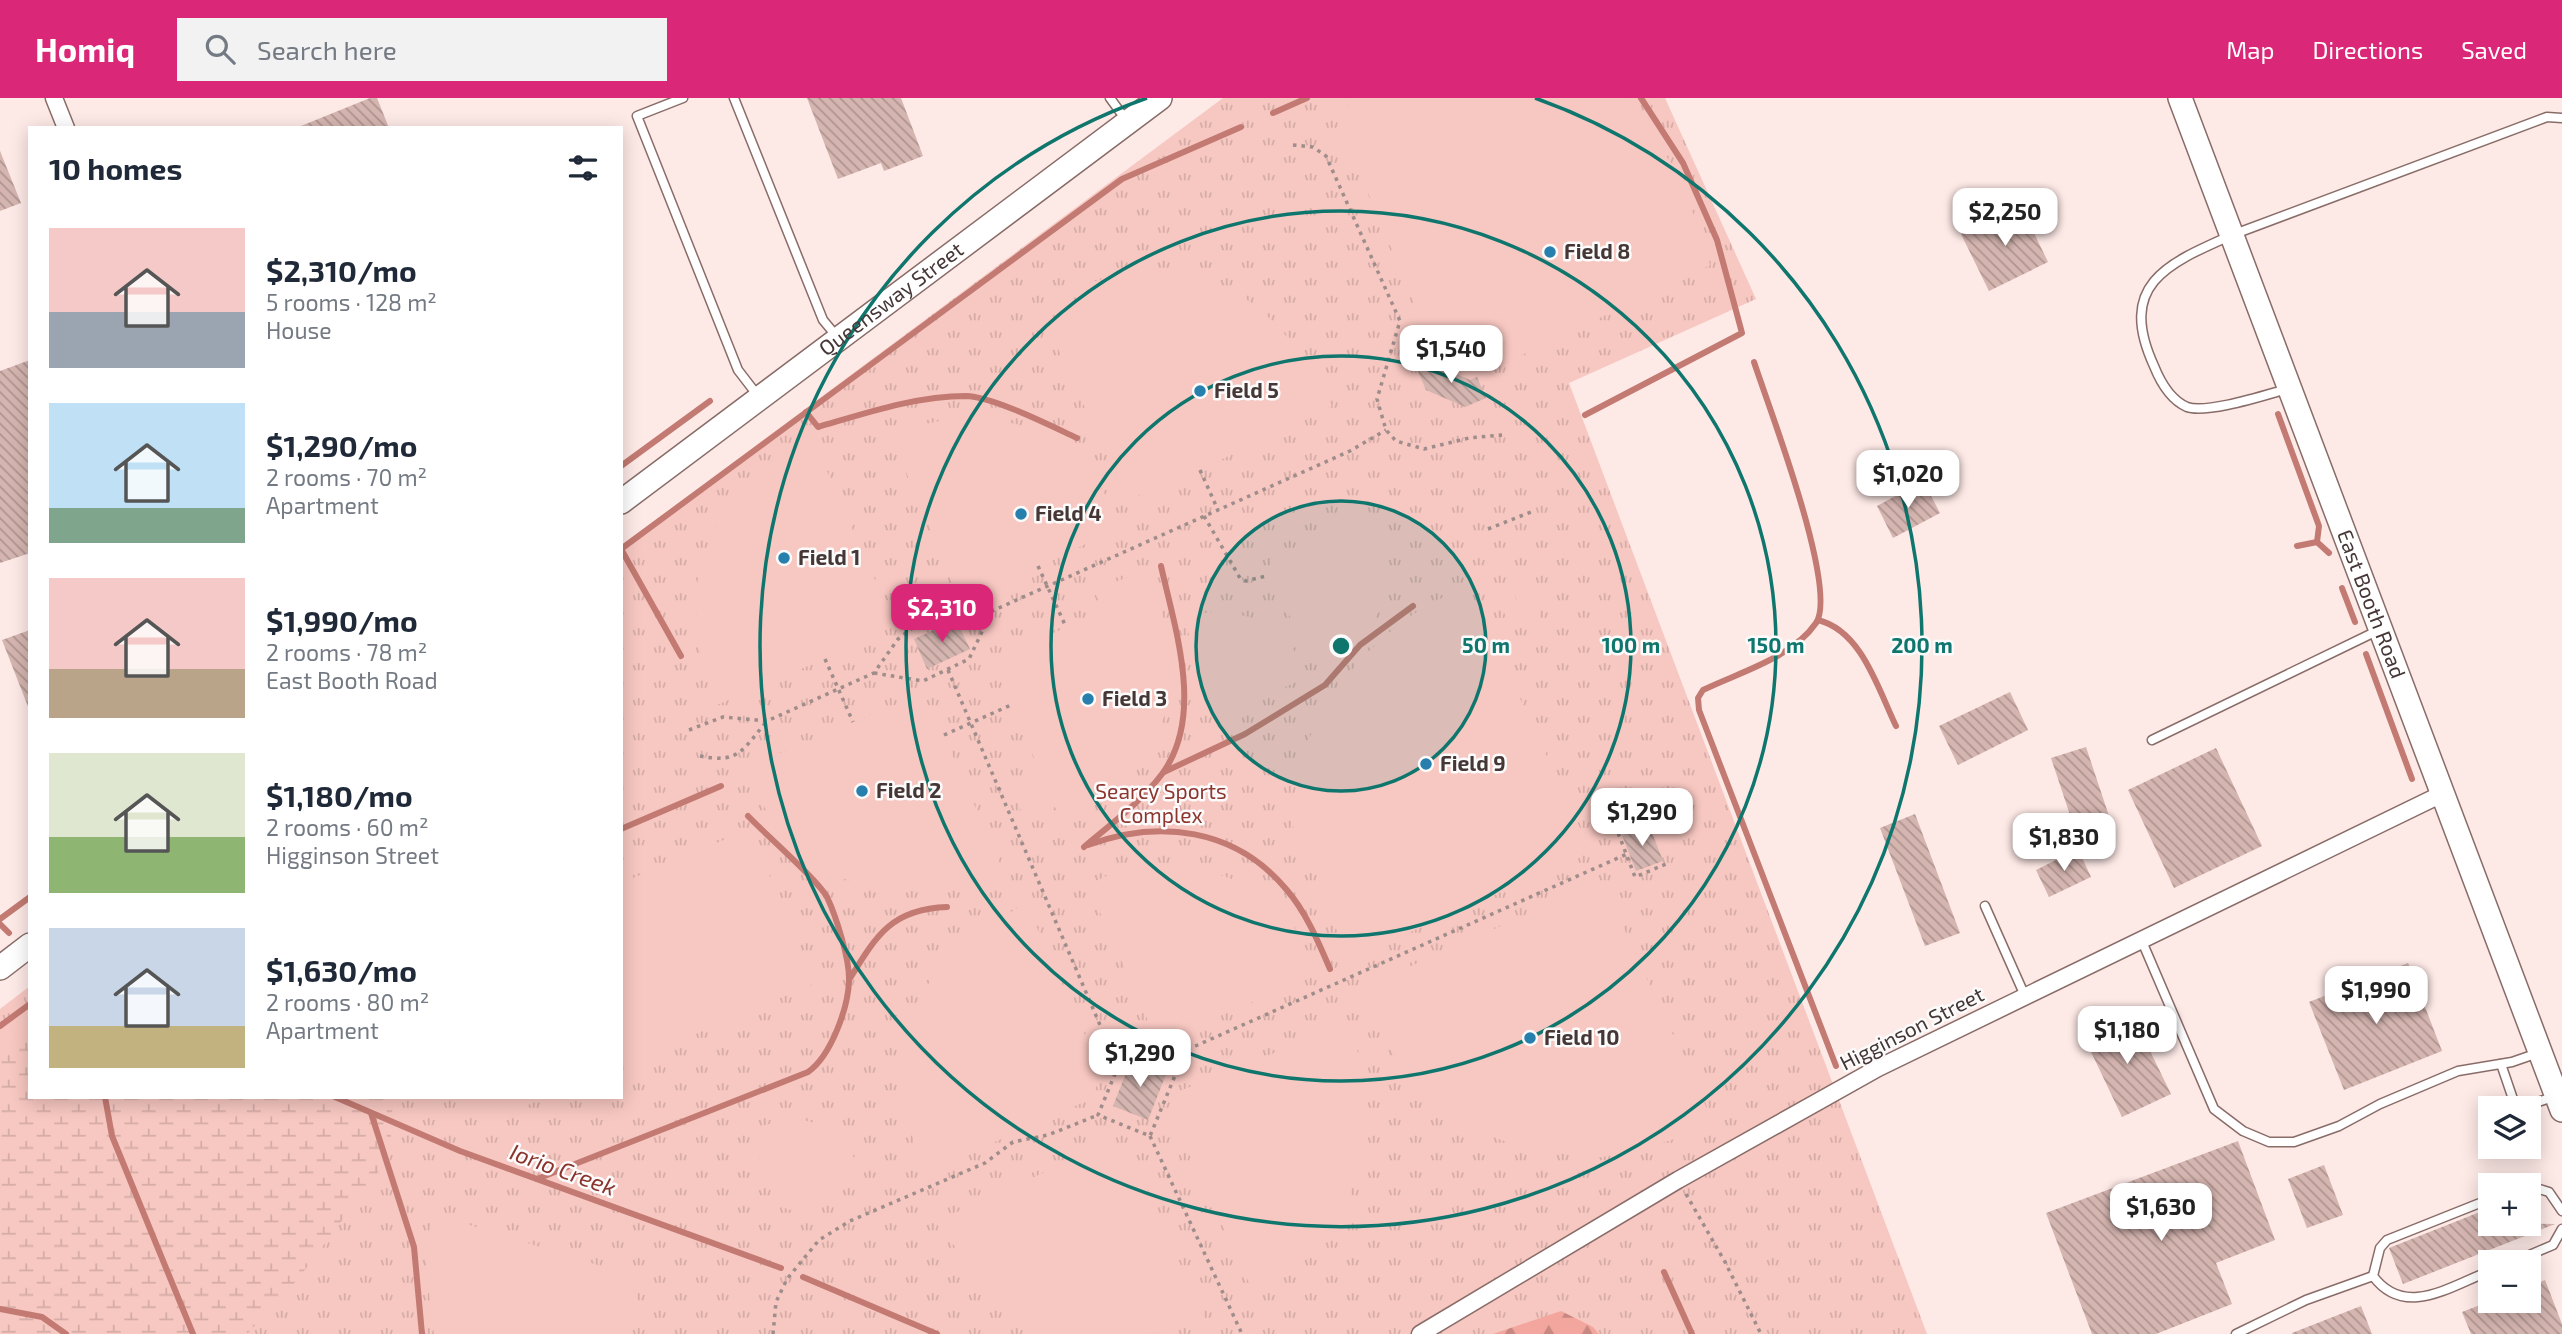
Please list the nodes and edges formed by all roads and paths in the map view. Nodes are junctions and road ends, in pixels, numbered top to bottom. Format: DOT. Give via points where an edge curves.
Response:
graph roads {
  1 [pos="54,98"];
  2 [pos="683,98"];
  3 [pos="734,98"];
  4 [pos="1110,98"];
  5 [pos="1160,98"];
  6 [pos="2180,98"];
  7 [pos="2562,118"];
  8 [pos="1128,122"];
  9 [pos="65,126"];
  10 [pos="1293,145"];
  11 [pos="2232,236"];
  12 [pos="839,339"];
  13 [pos="2290,388"];
  14 [pos="760,398"];
  15 [pos="1386,430"];
  16 [pos="1502,435"];
  17 [pos="1200,470"];
  18 [pos="623,501"];
  19 [pos="1218,510"];
  20 [pos="1531,512"];
  21 [pos="1204,516"];
  22 [pos="1488,528"];
  23 [pos="1038,566"];
  24 [pos="1266,576"];
  25 [pos="1047,586"];
  26 [pos="992,611"];
  27 [pos="1066,628"];
  28 [pos="2380,630"];
  29 [pos="825,659"];
  30 [pos="948,670"];
  31 [pos="874,673"];
  32 [pos="838,689"];
  33 [pos="1011,705"];
  34 [pos="767,721"];
  35 [pos="853,722"];
  36 [pos="971,723"];
  37 [pos="689,730"];
  38 [pos="944,735"];
  39 [pos="2152,740"];
  40 [pos="701,756"];
  41 [pos="2442,794"];
  42 [pos="1643,804"];
  43 [pos="1627,854"];
  44 [pos="1666,864"];
  45 [pos="1985,906"];
  46 [pos="2141,939"];
  47 [pos="28,947"];
  48 [pos="0,968"];
  49 [pos="2025,996"];
  50 [pos="2540,1052"];
  51 [pos="1164,1060"];
  52 [pos="2501,1064"];
  53 [pos="1118,1067"];
  54 [pos="2559,1103"];
  55 [pos="1098,1115"];
  56 [pos="1150,1136"];
  57 [pos="1678,1180"];
  58 [pos="2541,1190"];
  59 [pos="2478,1204"];
  60 [pos="2562,1209"];
  61 [pos="2562,1229"];
  62 [pos="2541,1250"];
  63 [pos="2478,1275"];
  64 [pos="2373,1276"];
  65 [pos="773,1334"];
  66 [pos="1242,1334"];
  67 [pos="1420,1334"];
  68 [pos="1761,1334"];
  69 [pos="2236,1334"];
  1 -- 9 [label="street"];
  2 -- 14 [label="lane" via="637,116 738,370"];
  3 -- 12 [label="lane" via="823,320"];
  4 -- 8 [label="lane"];
  5 -- 8 [label="street, Queensway Street"];
  6 -- 11 [label="street, East Booth Road"];
  7 -- 11 [label="lane" via="2547,117"];
  8 -- 12 [label="street, Queensway Street"];
  10 -- 15 [label="path" via="1313,147 1326,156 1400,321 1377,400"];
  11 -- 13 [label="street, East Booth Road"];
  11 -- 13 [label="lane" via="2184,256 2153,279 2139,313 2146,348 2160,379 2176,400 2189,408 2231,404"];
  12 -- 14 [label="street, Queensway Street"];
  13 -- 28 [label="street, East Booth Road"];
  14 -- 18 [label="street, Queensway Street"];
  15 -- 16 [label="path" via="1396,441 1424,449"];
  15 -- 19 [label="path"];
  17 -- 19 [label="path"];
  19 -- 21 [label="path"];
  20 -- 22 [label="path"];
  21 -- 24 [label="path" via="1240,578"];
  21 -- 25 [label="path"];
  23 -- 25 [label="path"];
  25 -- 26 [label="path"];
  25 -- 27 [label="path"];
  26 -- 30 [label="path" via="969,659"];
  26 -- 31 [label="path" via="928,617 898,639"];
  28 -- 39 [label="lane"];
  28 -- 41 [label="street, East Booth Road"];
  29 -- 32 [label="path"];
  30 -- 31 [label="path" via="923,681"];
  30 -- 36 [label="path"];
  31 -- 32 [label="path"];
  32 -- 34 [label="path"];
  32 -- 35 [label="path"];
  33 -- 36 [label="path"];
  34 -- 37 [label="path" via="723,717"];
  34 -- 40 [label="path" via="739,753 723,760"];
  36 -- 38 [label="path"];
  36 -- 53 [label="path"];
  41 -- 46 [label="street, Higginson Street"];
  41 -- 50 [label="street, East Booth Road"];
  42 -- 43 [label="path" via="1612,817"];
  43 -- 44 [label="path" via="1635,877"];
  43 -- 51 [label="path"];
  45 -- 49 [label="lane"];
  46 -- 49 [label="street, Higginson Street"];
  46 -- 52 [label="lane" via="2214,1109 2269,1142 2294,1142 2458,1071"];
  47 -- 48 [label="street"];
  49 -- 57 [label="street, Higginson Street" via="1878,1068"];
  50 -- 52 [label="lane"];
  50 -- 54 [label="street, East Booth Road"];
  51 -- 53 [label="path" via="1127,1045"];
  51 -- 56 [label="path" via="1179,1066"];
  52 -- 54 [label="lane" via="2514,1102"];
  53 -- 55 [label="path"];
  55 -- 56 [label="path"];
  55 -- 65 [label="path" via="1048,1135 1021,1139 985,1163 850,1222 819,1241 781,1290"];
  56 -- 66 [label="path"];
  57 -- 67 [label="street, Higginson Street"];
  57 -- 68 [label="path"];
  58 -- 60 [label="lane" via="2549,1192"];
  59 -- 64 [label="lane" via="2387,1240 2380,1248"];
  61 -- 62 [label="lane" via="2553,1245"];
  63 -- 64 [label="lane" via="2415,1300 2384,1291"];
  64 -- 69 [label="lane" via="2306,1300"];
}
